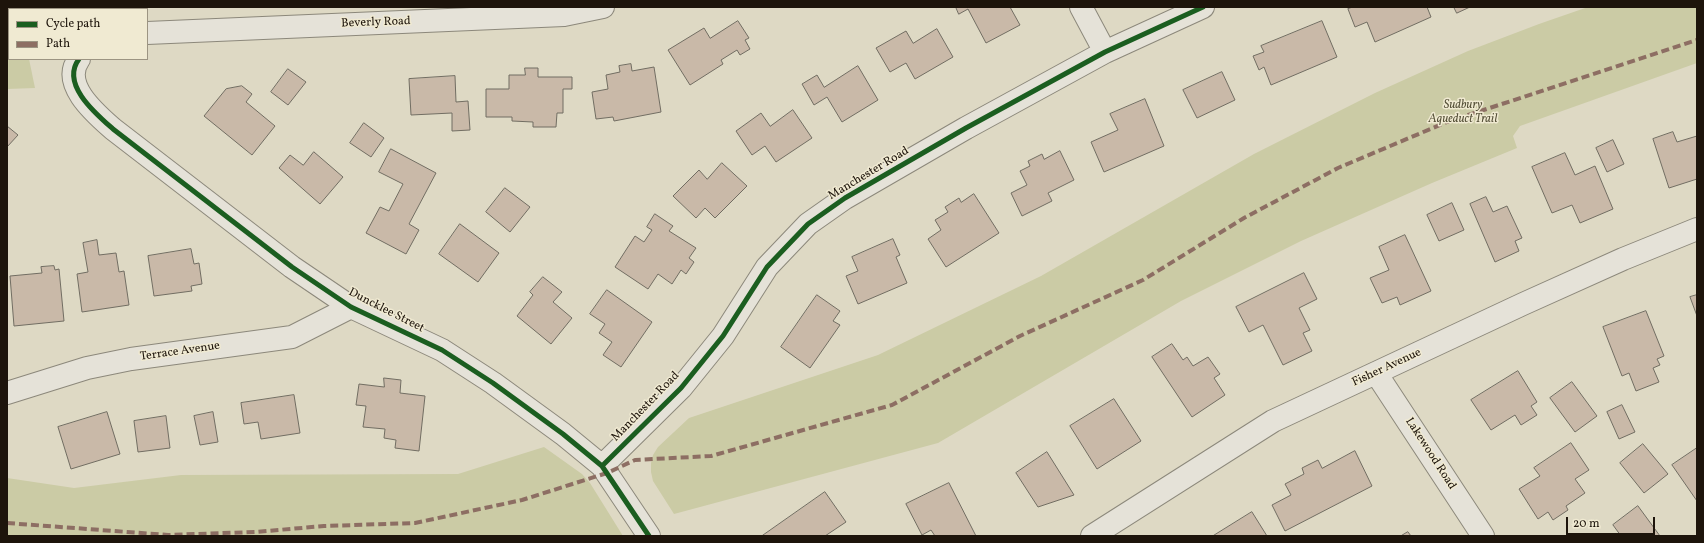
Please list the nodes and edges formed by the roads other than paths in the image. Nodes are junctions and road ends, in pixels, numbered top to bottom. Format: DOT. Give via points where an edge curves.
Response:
graph roads {
  1 [pos="603,7"];
  2 [pos="1082,7"];
  3 [pos="1203,7"];
  4 [pos="148,33"];
  5 [pos="1105,52"];
  6 [pos="72,65"];
  7 [pos="1697,229"];
  8 [pos="351,307"];
  9 [pos="1376,372"];
  10 [pos="7,393"];
  11 [pos="602,466"];
  12 [pos="649,536"];
  13 [pos="1092,536"];
  14 [pos="1483,536"];
  1 -- 4 [label="street, Beverly Road" via="564,15"];
  2 -- 5 [label="street"];
  3 -- 5 [label="street, Manchester Road"];
  5 -- 11 [label="street, Manchester Road" via="851,194 808,224 767,267 723,336 681,388"];
  6 -- 8 [label="street, Duncklee Street" via="76,86 89,106 113,129 292,267"];
  7 -- 9 [label="street, Fisher Avenue" via="1623,259"];
  8 -- 10 [label="street, Terrace Avenue" via="292,337 131,359 87,368"];
  8 -- 11 [label="street, Duncklee Street" via="442,350 557,429"];
  9 -- 13 [label="street, Fisher Avenue" via="1273,421"];
  9 -- 14 [label="street, Lakewood Road"];
  11 -- 12 [label="street, Duncklee Street"];
}
